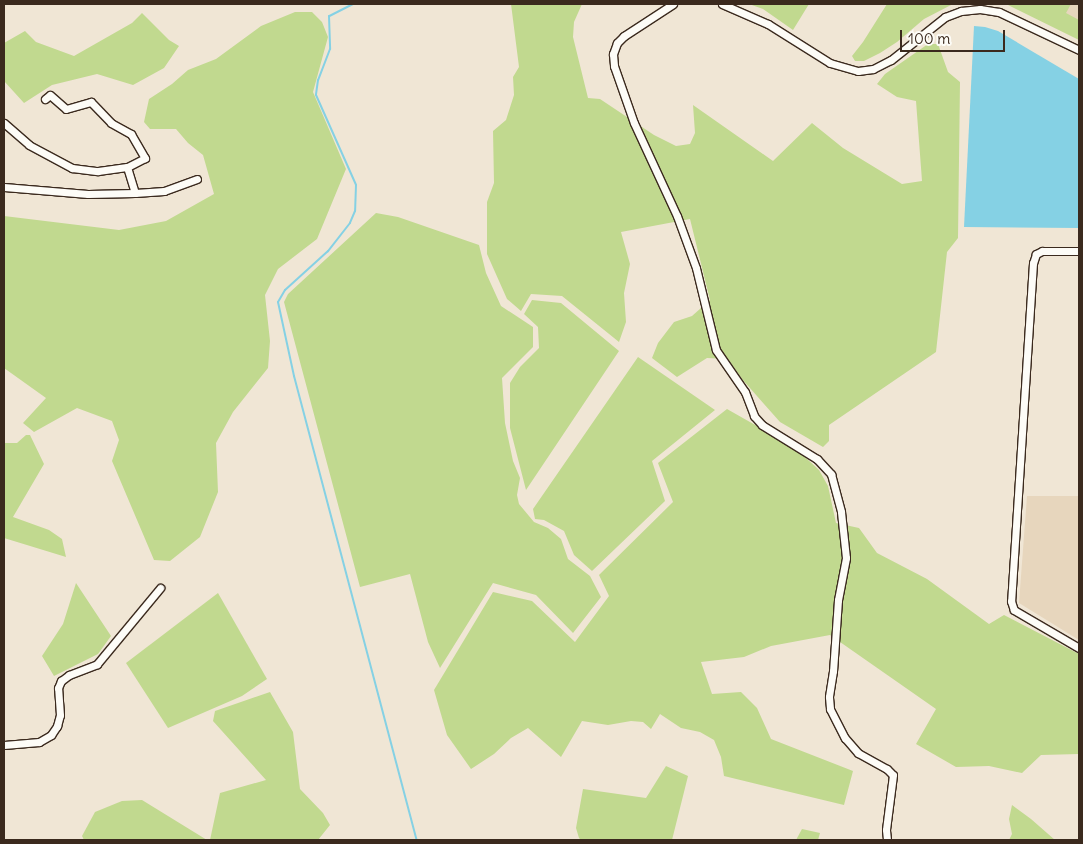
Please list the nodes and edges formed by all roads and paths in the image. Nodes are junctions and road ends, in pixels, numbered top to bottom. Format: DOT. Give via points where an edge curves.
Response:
graph roads {
  1 [pos="673,4"];
  2 [pos="722,4"];
  3 [pos="1079,50"];
  4 [pos="45,98"];
  5 [pos="4,125"];
  6 [pos="127,167"];
  7 [pos="197,179"];
  8 [pos="4,187"];
  9 [pos="136,193"];
  10 [pos="1079,252"];
  11 [pos="160,588"];
  12 [pos="1079,648"];
  13 [pos="4,746"];
  14 [pos="888,840"];
  1 -- 14 [label="street" via="617,43 613,54 614,66 634,122 677,216 696,268 716,350 744,392 754,416 817,459 832,474 841,512 846,558 838,600 830,709 844,738 858,753 893,775 886,830"];
  2 -- 3 [label="street" via="768,24 830,64 858,70 873,69 891,60 945,17 980,9 999,12"];
  4 -- 6 [label="street" via="50,95 66,109 93,103 111,123 133,136 148,157"];
  5 -- 6 [label="street" via="29,145 72,168 98,171"];
  6 -- 9 [label="street"];
  7 -- 9 [label="street" via="164,192"];
  8 -- 9 [label="street" via="88,194"];
  10 -- 12 [label="street" via="1042,251 1036,254 1033,263 1011,601 1014,610"];
  11 -- 13 [label="street" via="97,664 62,681 58,688 60,715 51,735 39,742"];
}
